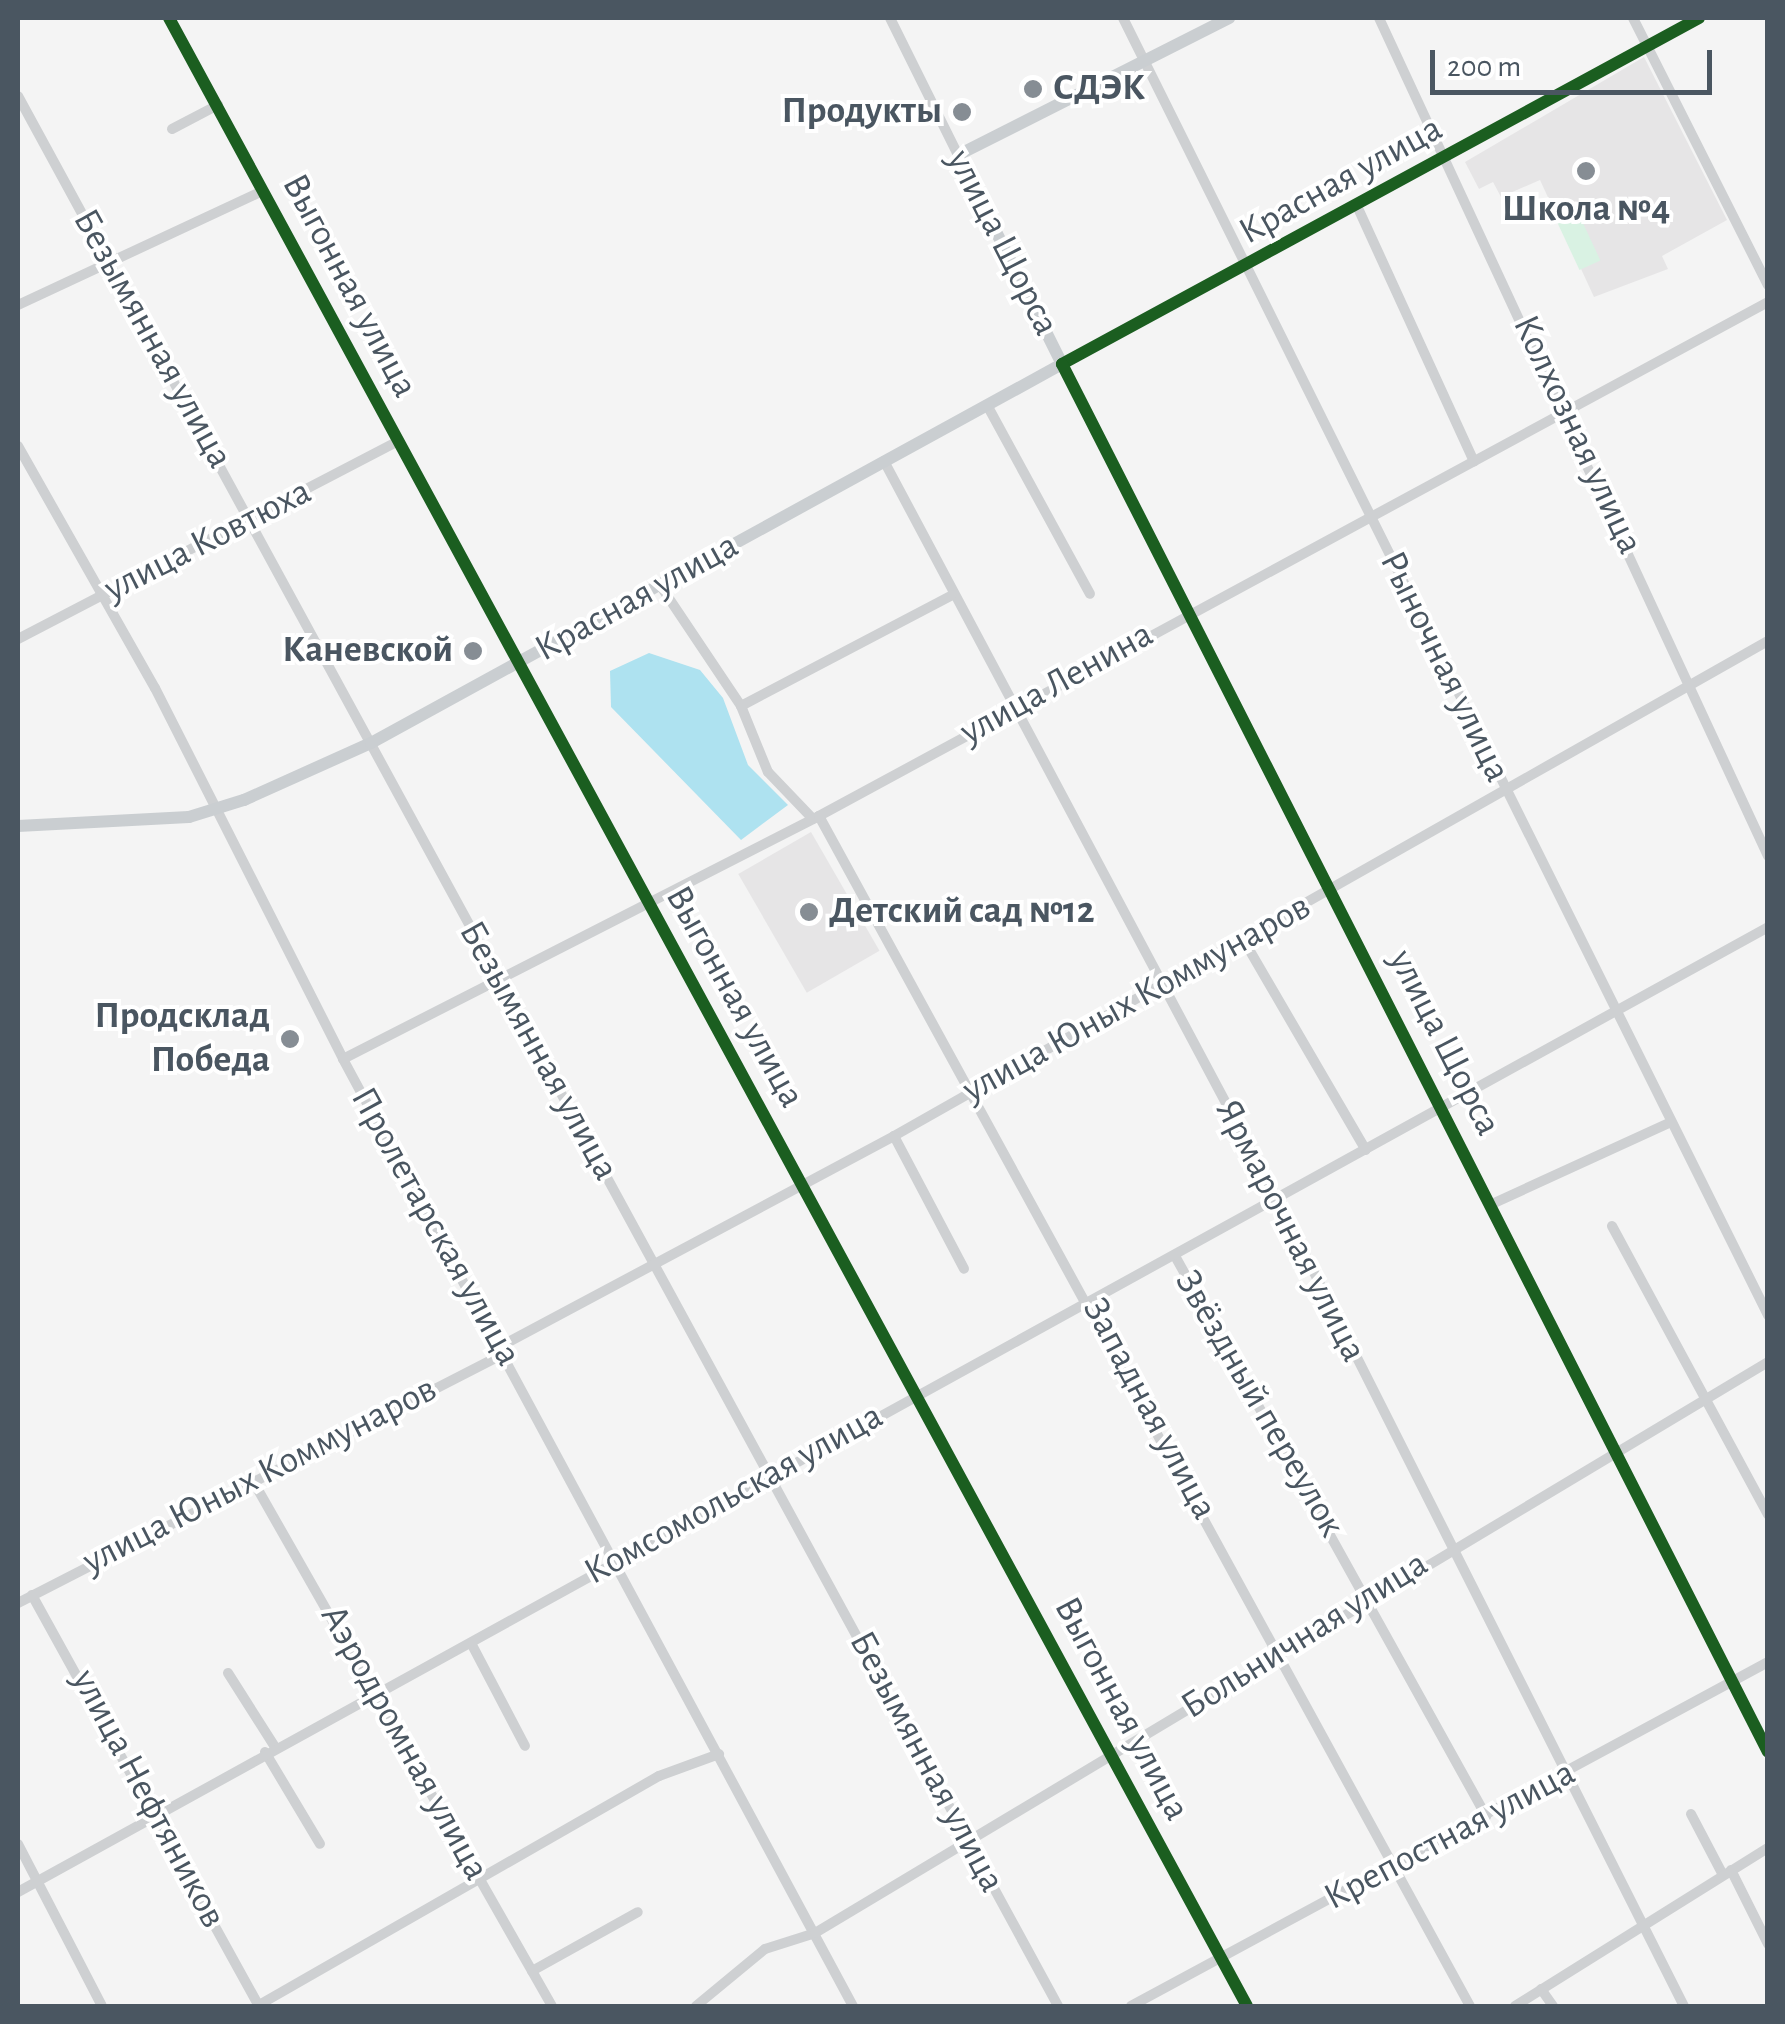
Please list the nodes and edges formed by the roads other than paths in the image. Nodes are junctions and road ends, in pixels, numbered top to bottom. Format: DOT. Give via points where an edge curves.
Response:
graph roads {
  1 [pos="168,18"];
  2 [pos="890,18"];
  3 [pos="1124,18"];
  4 [pos="1228,18"];
  5 [pos="1378,18"];
  6 [pos="1633,18"];
  7 [pos="1699,18"];
  8 [pos="1648,46"];
  9 [pos="1145,61"];
  10 [pos="18,96"];
  11 [pos="218,105"];
  12 [pos="172,129"];
  13 [pos="958,155"];
  14 [pos="1448,156"];
  15 [pos="263,191"];
  16 [pos="1358,206"];
  17 [pos="109,262"];
  18 [pos="1246,268"];
  19 [pos="1768,285"];
  20 [pos="1768,302"];
  21 [pos="18,305"];
  22 [pos="1062,364"];
  23 [pos="987,406"];
  24 [pos="1566,413"];
  25 [pos="398,441"];
  26 [pos="18,446"];
  27 [pos="884,461"];
  28 [pos="1474,462"];
  29 [pos="1370,517"];
  30 [pos="253,521"];
  31 [pos="660,585"];
  32 [pos="952,594"];
  33 [pos="1090,594"];
  34 [pos="101,596"];
  35 [pos="1187,612"];
  36 [pos="18,640"];
  37 [pos="1768,641"];
  38 [pos="516,665"];
  39 [pos="1692,684"];
  40 [pos="741,706"];
  41 [pos="1011,710"];
  42 [pos="371,743"];
  43 [pos="1504,790"];
  44 [pos="216,811"];
  45 [pos="816,818"];
  46 [pos="18,826"];
  47 [pos="1768,856"];
  48 [pos="1330,890"];
  49 [pos="646,902"];
  50 [pos="1768,928"];
  51 [pos="1242,940"];
  52 [pos="498,982"];
  53 [pos="1160,986"];
  54 [pos="1616,1012"];
  55 [pos="343,1060"];
  56 [pos="973,1091"];
  57 [pos="1444,1108"];
  58 [pos="1671,1122"];
  59 [pos="894,1136"];
  60 [pos="1366,1150"];
  61 [pos="805,1185"];
  62 [pos="1277,1199"];
  63 [pos="1492,1204"];
  64 [pos="1612,1226"];
  65 [pos="1175,1256"];
  66 [pos="656,1264"];
  67 [pos="964,1269"];
  68 [pos="1092,1302"];
  69 [pos="1768,1315"];
  70 [pos="503,1350"];
  71 [pos="1768,1362"];
  72 [pos="918,1395"];
  73 [pos="1708,1397"];
  74 [pos="1614,1452"];
  75 [pos="771,1477"];
  76 [pos="254,1480"];
  77 [pos="1768,1515"];
  78 [pos="1450,1547"];
  79 [pos="616,1561"];
  80 [pos="32,1595"];
  81 [pos="1369,1598"];
  82 [pos="18,1603"];
  83 [pos="471,1643"];
  84 [pos="1279,1652"];
  85 [pos="1768,1662"];
  86 [pos="228,1673"];
  87 [pos="1734,1682"];
  88 [pos="378,1691"];
  89 [pos="525,1746"];
  90 [pos="270,1750"];
  91 [pos="1768,1752"];
  92 [pos="719,1754"];
  93 [pos="1112,1755"];
  94 [pos="1564,1776"];
  95 [pos="1691,1814"];
  96 [pos="1486,1816"];
  97 [pos="158,1817"];
  98 [pos="968,1840"];
  99 [pos="18,1844"];
  100 [pos="320,1844"];
  101 [pos="1768,1848"];
  102 [pos="1394,1865"];
  103 [pos="1727,1872"];
  104 [pos="37,1881"];
  105 [pos="481,1882"];
  106 [pos="18,1892"];
  107 [pos="638,1912"];
  108 [pos="1639,1924"];
  109 [pos="815,1933"];
  110 [pos="1768,1944"];
  111 [pos="1220,1958"];
  112 [pos="532,1971"];
  113 [pos="1542,1989"];
  114 [pos="102,2006"];
  115 [pos="259,2006"];
  116 [pos="552,2006"];
  117 [pos="696,2006"];
  118 [pos="853,2006"];
  119 [pos="1058,2006"];
  120 [pos="1131,2006"];
  121 [pos="1247,2006"];
  122 [pos="1470,2006"];
  123 [pos="1515,2006"];
  124 [pos="1553,2006"];
  125 [pos="1684,2006"];
  1 -- 11 [label="street, Выгонная улица"];
  2 -- 13 [label="street, улица Щорса"];
  3 -- 9 [label="street, Рыночная улица"];
  4 -- 9 [label="main road"];
  5 -- 14 [label="street, Колхозная улица"];
  6 -- 8 [label="street"];
  7 -- 8 [label="street, Красная улица"];
  8 -- 14 [label="street, Красная улица"];
  8 -- 19 [label="street"];
  9 -- 13 [label="main road"];
  9 -- 18 [label="street, Рыночная улица"];
  10 -- 17 [label="street, Безымянная улица"];
  11 -- 12 [label="street"];
  11 -- 15 [label="street, Выгонная улица"];
  13 -- 22 [label="main road, улица Щорса"];
  14 -- 16 [label="street, Красная улица"];
  14 -- 24 [label="street, Колхозная улица"];
  15 -- 17 [label="street"];
  15 -- 25 [label="street, Выгонная улица"];
  16 -- 18 [label="street, Красная улица"];
  16 -- 28 [label="street"];
  17 -- 21 [label="street"];
  17 -- 30 [label="street, Безымянная улица"];
  18 -- 22 [label="street, Красная улица"];
  18 -- 29 [label="street, Рыночная улица"];
  20 -- 24 [label="street, улица Ленина"];
  22 -- 23 [label="main road, Красная улица"];
  22 -- 35 [label="street, улица Щорса"];
  23 -- 27 [label="main road, Красная улица"];
  23 -- 33 [label="street"];
  24 -- 28 [label="street, улица Ленина"];
  24 -- 39 [label="street, Колхозная улица"];
  25 -- 30 [label="street, улица Ковтюха"];
  25 -- 38 [label="street, Выгонная улица"];
  26 -- 34 [label="street, Пролетарская улица"];
  27 -- 31 [label="main road, Красная улица"];
  27 -- 32 [label="street, Ярмарочная улица"];
  28 -- 29 [label="street, улица Ленина"];
  29 -- 35 [label="street, улица Ленина"];
  29 -- 43 [label="street, Рыночная улица"];
  30 -- 34 [label="street, улица Ковтюха"];
  30 -- 42 [label="street, Безымянная улица"];
  31 -- 38 [label="main road, Красная улица"];
  31 -- 40 [label="street, Западная улица"];
  32 -- 40 [label="street"];
  32 -- 41 [label="street, Ярмарочная улица"];
  34 -- 36 [label="street, улица Ковтюха"];
  34 -- 44 [label="street, Пролетарская улица"];
  35 -- 41 [label="street, улица Ленина"];
  35 -- 48 [label="street, улица Щорса"];
  37 -- 39 [label="street, улица Юных Коммунаров"];
  38 -- 42 [label="main road, Красная улица"];
  38 -- 49 [label="street, Выгонная улица"];
  39 -- 43 [label="street, улица Юных Коммунаров"];
  39 -- 47 [label="street, Колхозная улица"];
  40 -- 45 [label="street, Западная улица" via="768,772"];
  41 -- 45 [label="street, улица Ленина"];
  41 -- 53 [label="street, Ярмарочная улица"];
  42 -- 44 [label="main road, Красная улица"];
  42 -- 52 [label="street, Безымянная улица"];
  43 -- 48 [label="street, улица Юных Коммунаров"];
  43 -- 54 [label="street, Рыночная улица"];
  44 -- 46 [label="main road, Красная улица"];
  44 -- 55 [label="street, Пролетарская улица"];
  45 -- 49 [label="street, улица Ленина"];
  45 -- 56 [label="street, Западная улица"];
  48 -- 51 [label="street, улица Юных Коммунаров"];
  48 -- 57 [label="street, улица Щорса"];
  49 -- 52 [label="street, улица Ленина"];
  49 -- 61 [label="street, Выгонная улица"];
  50 -- 54 [label="street, Комсомольская улица"];
  51 -- 53 [label="street, улица Юных Коммунаров"];
  51 -- 60 [label="street"];
  52 -- 55 [label="street, улица Ленина"];
  52 -- 66 [label="street, Безымянная улица"];
  53 -- 56 [label="street, улица Юных Коммунаров"];
  53 -- 62 [label="street, Ярмарочная улица"];
  54 -- 57 [label="street, Комсомольская улица"];
  54 -- 58 [label="street, Рыночная улица"];
  55 -- 70 [label="street, Пролетарская улица"];
  56 -- 59 [label="street, улица Юных Коммунаров"];
  56 -- 68 [label="street, Западная улица"];
  57 -- 60 [label="street, Комсомольская улица"];
  57 -- 63 [label="street, улица Щорса"];
  58 -- 63 [label="street"];
  58 -- 69 [label="street, Рыночная улица"];
  59 -- 61 [label="street, улица Юных Коммунаров"];
  59 -- 67 [label="street"];
  60 -- 62 [label="street, Комсомольская улица"];
  61 -- 66 [label="street, улица Юных Коммунаров"];
  61 -- 72 [label="street, Выгонная улица"];
  62 -- 65 [label="street, Комсомольская улица"];
  62 -- 78 [label="street, Ярмарочная улица"];
  63 -- 74 [label="street, улица Щорса"];
  64 -- 73 [label="street"];
  65 -- 68 [label="street, Комсомольская улица"];
  65 -- 81 [label="street, Звёздный переулок"];
  66 -- 70 [label="street, улица Юных Коммунаров"];
  66 -- 75 [label="street, Безымянная улица"];
  68 -- 72 [label="street, Комсомольская улица"];
  68 -- 84 [label="street, Западная улица"];
  70 -- 76 [label="street, улица Юных Коммунаров"];
  70 -- 79 [label="street, Пролетарская улица"];
  71 -- 73 [label="street, Больничная улица"];
  72 -- 75 [label="street, Комсомольская улица"];
  72 -- 93 [label="street, Выгонная улица"];
  73 -- 74 [label="street, Больничная улица"];
  73 -- 77 [label="street"];
  74 -- 78 [label="street, Больничная улица"];
  74 -- 87 [label="street, улица Щорса"];
  75 -- 79 [label="street, Комсомольская улица"];
  75 -- 98 [label="street, Безымянная улица"];
  76 -- 80 [label="street, улица Юных Коммунаров"];
  76 -- 88 [label="street, Аэродромная улица"];
  78 -- 81 [label="street, Больничная улица"];
  78 -- 94 [label="street, Ярмарочная улица"];
  79 -- 83 [label="street, Комсомольская улица"];
  79 -- 92 [label="street, Пролетарская улица"];
  80 -- 82 [label="street, улица Юных Коммунаров"];
  80 -- 97 [label="street, улица Нефтяников"];
  81 -- 84 [label="street, Больничная улица"];
  81 -- 96 [label="street, Звёздный переулок"];
  83 -- 88 [label="street, Комсомольская улица"];
  83 -- 89 [label="street"];
  84 -- 93 [label="street, Больничная улица"];
  84 -- 102 [label="street, Западная улица"];
  85 -- 87 [label="street, Крепостная улица"];
  86 -- 90 [label="street"];
  87 -- 91 [label="street, улица Щорса"];
  87 -- 94 [label="street, Крепостная улица"];
  88 -- 90 [label="street, Комсомольская улица"];
  88 -- 105 [label="street, Аэродромная улица"];
  90 -- 97 [label="street, Комсомольская улица"];
  90 -- 100 [label="street"];
  92 -- 105 [label="street" via="660,1776"];
  92 -- 109 [label="street, Пролетарская улица"];
  93 -- 98 [label="street, Больничная улица"];
  93 -- 111 [label="street, Выгонная улица"];
  94 -- 96 [label="street, Крепостная улица"];
  94 -- 108 [label="street, Ярмарочная улица"];
  95 -- 103 [label="street"];
  96 -- 102 [label="street, Крепостная улица"];
  97 -- 104 [label="street, Комсомольская улица"];
  97 -- 115 [label="street, улица Нефтяников"];
  98 -- 109 [label="street, Больничная улица"];
  98 -- 119 [label="street, Безымянная улица"];
  99 -- 104 [label="street"];
  101 -- 103 [label="street"];
  102 -- 111 [label="street, Крепостная улица"];
  102 -- 122 [label="street, Западная улица"];
  103 -- 108 [label="street"];
  103 -- 110 [label="street"];
  104 -- 106 [label="street, Комсомольская улица"];
  104 -- 114 [label="street"];
  105 -- 112 [label="street, Аэродромная улица"];
  105 -- 115 [label="street"];
  107 -- 112 [label="street"];
  108 -- 113 [label="street"];
  108 -- 125 [label="street, Ярмарочная улица"];
  109 -- 117 [label="street, Больничная улица" via="765,1948"];
  109 -- 118 [label="street, Пролетарская улица"];
  111 -- 120 [label="street, Крепостная улица"];
  111 -- 121 [label="street, Выгонная улица"];
  112 -- 116 [label="street, Аэродромная улица"];
  113 -- 123 [label="street"];
  113 -- 124 [label="street"];
}
